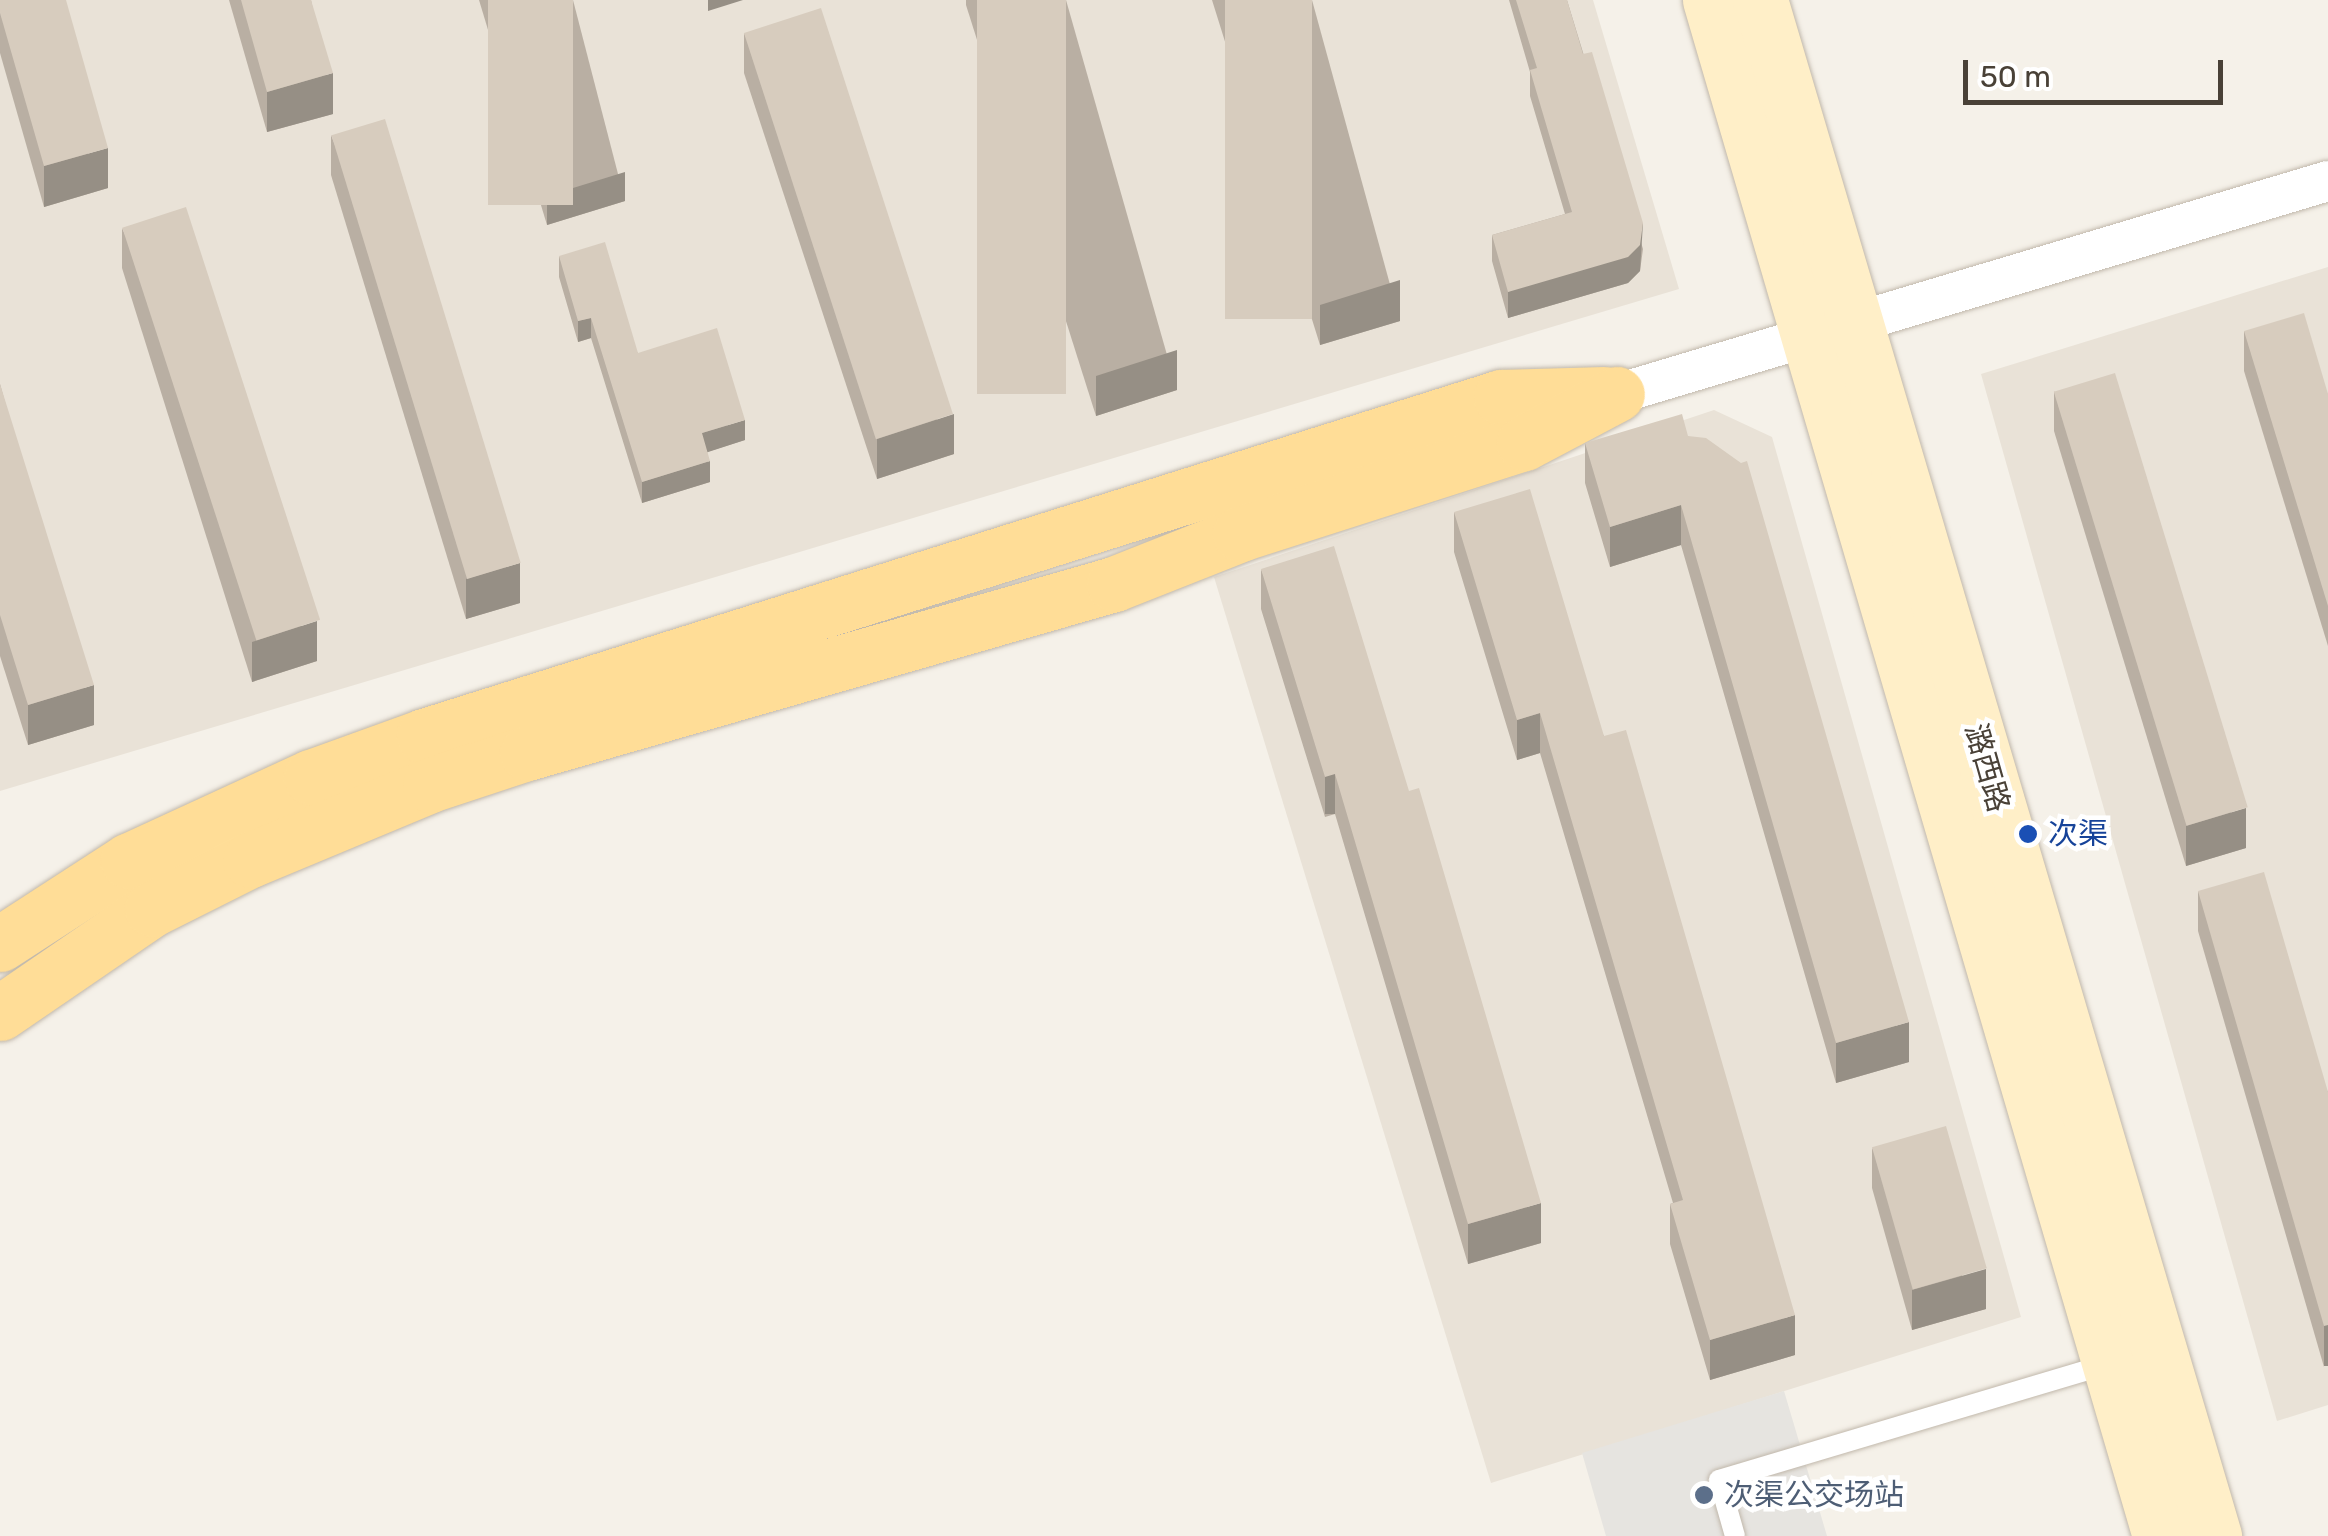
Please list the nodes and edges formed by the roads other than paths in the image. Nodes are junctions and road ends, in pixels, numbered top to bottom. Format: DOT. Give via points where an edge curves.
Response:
graph roads {
  1 [pos="1710,0"];
  2 [pos="1760,0"];
  3 [pos="2328,181"];
  4 [pos="1832,329"];
  5 [pos="1617,394"];
  6 [pos="6,929"];
  7 [pos="0,1013"];
  8 [pos="2134,1355"];
  9 [pos="1735,1536"];
  10 [pos="2160,1536"];
  11 [pos="2214,1536"];
  1 -- 4 [label="main road, 潞西路"];
  2 -- 4 [label="main road, 潞西路"];
  3 -- 4 [label="street"];
  4 -- 5 [label="street"];
  4 -- 8 [label="main road, 潞西路"];
  5 -- 6 [label="main road" via="1501,397 424,736 311,777 128,861"];
  5 -- 7 [label="main road" via="1524,443 1240,534 1114,584 430,785 152,908"];
  8 -- 9 [label="lane" via="1719,1480"];
  8 -- 10 [label="main road, 潞西路"];
  8 -- 11 [label="main road, 潞西路"];
}
